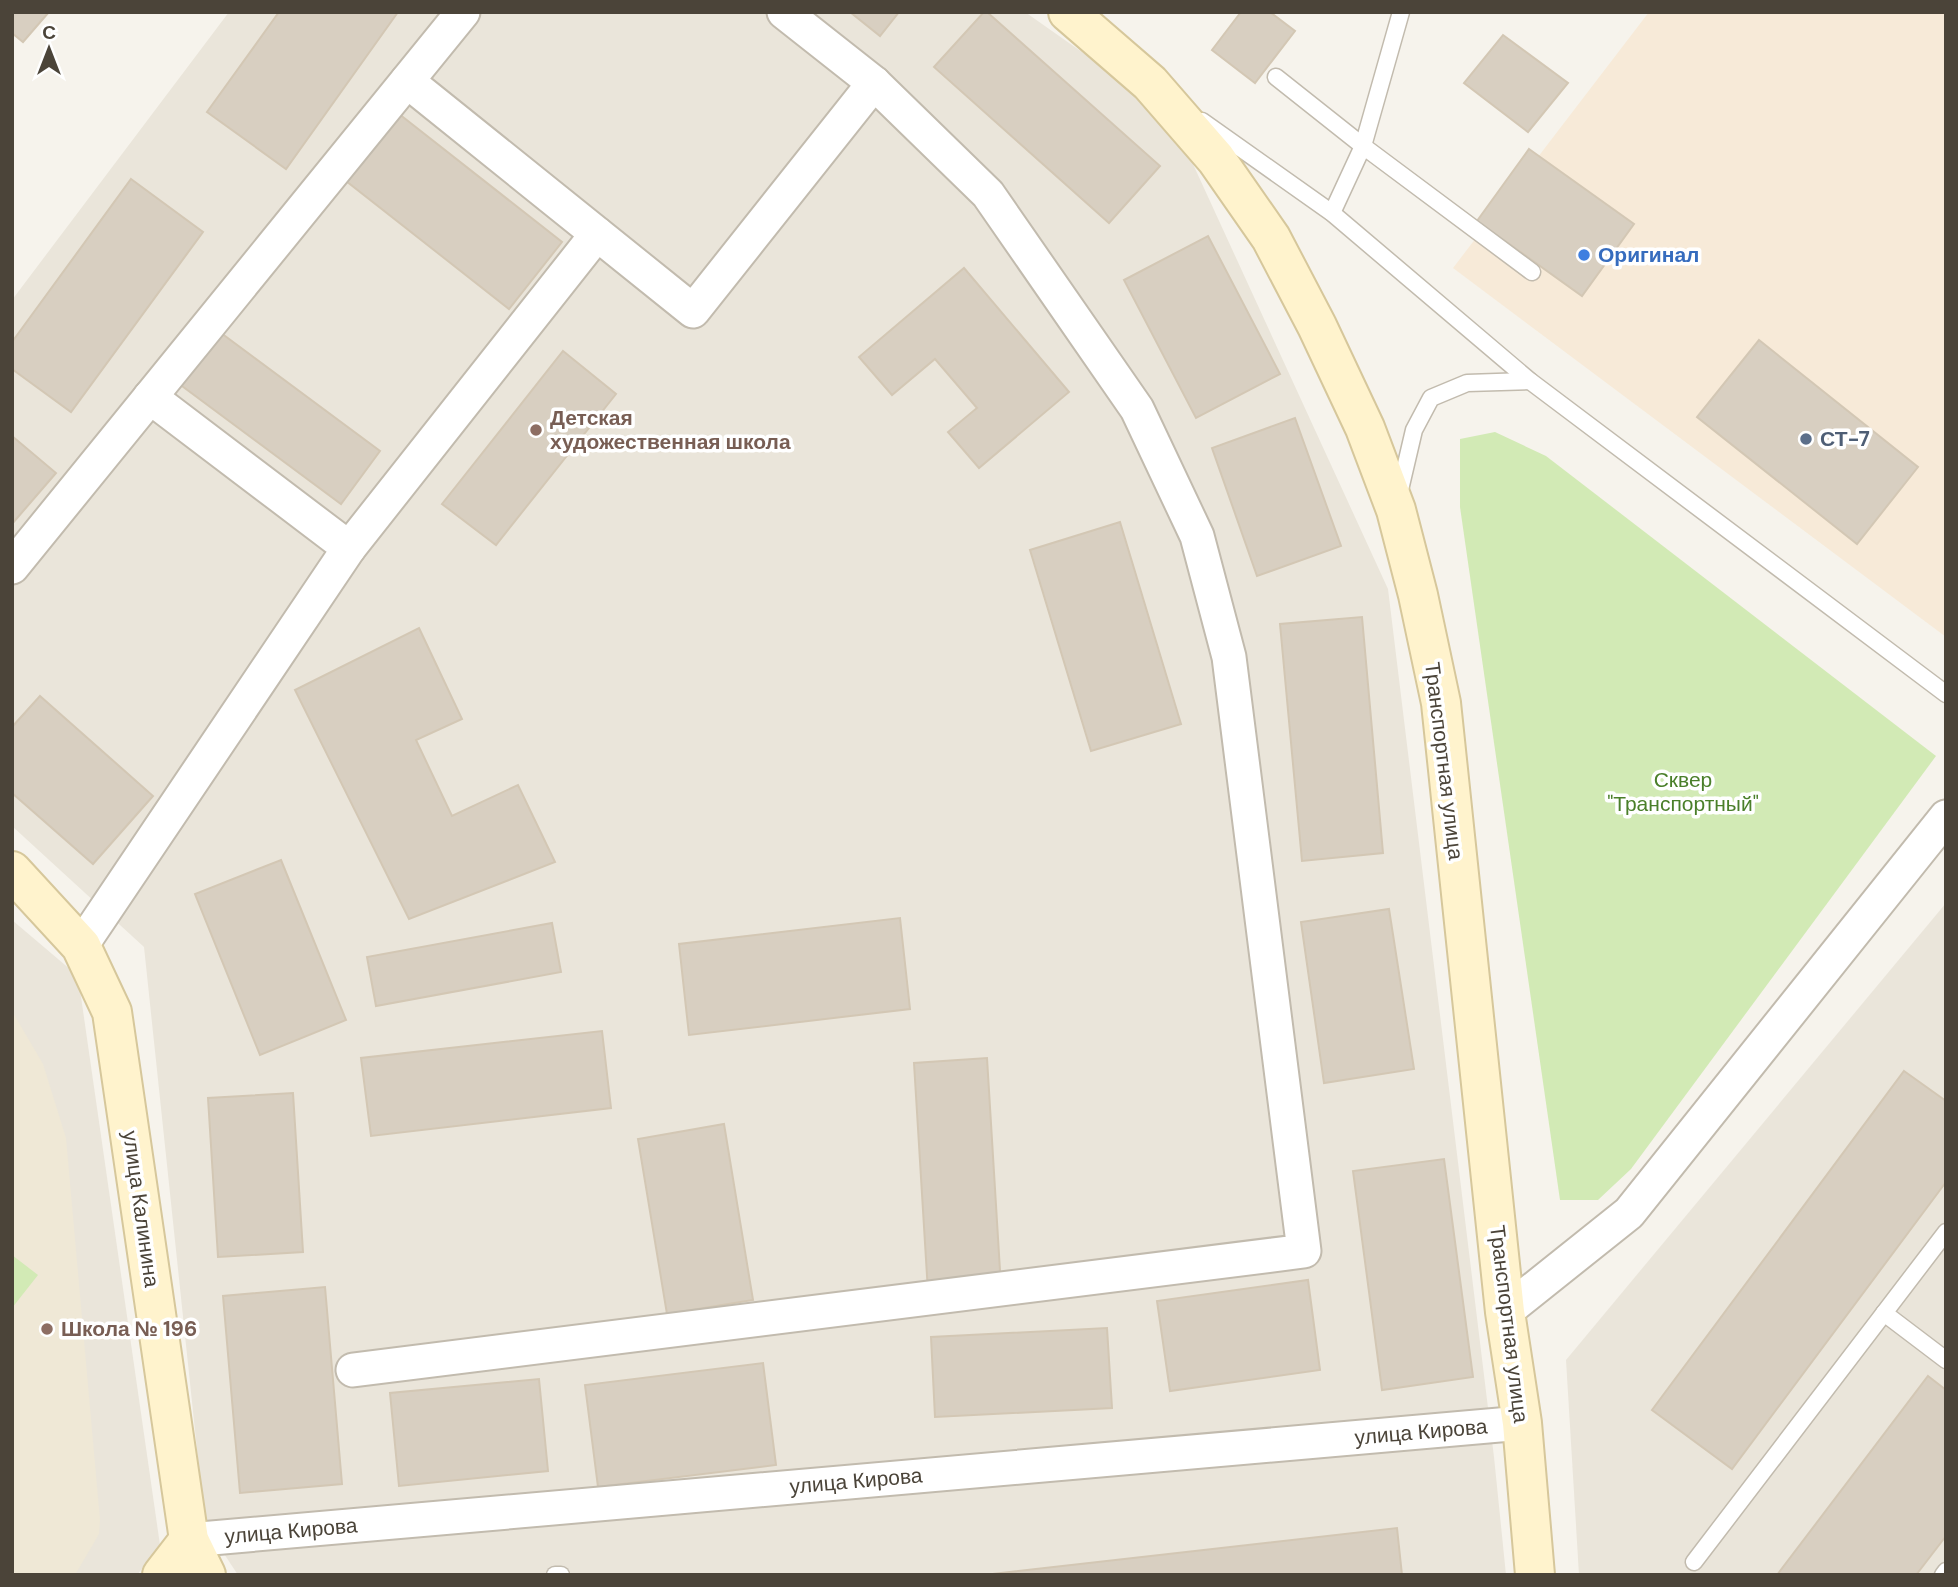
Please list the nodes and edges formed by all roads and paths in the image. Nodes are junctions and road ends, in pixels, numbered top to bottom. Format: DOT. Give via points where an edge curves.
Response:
graph roads {
  1 [pos="463,12"];
  2 [pos="784,12"];
  3 [pos="1068,12"];
  4 [pos="1401,12"];
  5 [pos="1276,77"];
  6 [pos="407,81"];
  7 [pos="874,83"];
  8 [pos="1150,83"];
  9 [pos="1363,146"];
  10 [pos="1332,213"];
  11 [pos="597,234"];
  12 [pos="1532,272"];
  13 [pos="1530,381"];
  14 [pos="150,397"];
  15 [pos="1396,510"];
  16 [pos="349,548"];
  17 [pos="12,567"];
  18 [pos="1946,694"];
  19 [pos="1946,817"];
  20 [pos="12,871"];
  21 [pos="81,946"];
  22 [pos="1946,1232"];
  23 [pos="1505,1312"];
  24 [pos="1884,1313"];
  25 [pos="1946,1360"];
  26 [pos="353,1370"];
  27 [pos="1522,1423"];
  28 [pos="189,1540"];
  29 [pos="1694,1562"];
  30 [pos="162,1575"];
  31 [pos="206,1575"];
  32 [pos="555,1575"];
  33 [pos="561,1575"];
  34 [pos="1535,1575"];
  1 -- 6 [label="street"];
  2 -- 7 [label="street"];
  3 -- 8 [label="street, Транспортная улица"];
  4 -- 9 [label="lane"];
  5 -- 9 [label="lane"];
  6 -- 11 [label="street"];
  6 -- 14 [label="street"];
  7 -- 11 [label="street" via="693,311"];
  7 -- 26 [label="street" via="988,194 1137,409 1197,536 1228,657 1304,1251"];
  8 -- 10 [label="lane"];
  8 -- 15 [label="street, Транспортная улица" via="1216,159 1271,237 1365,428"];
  9 -- 10 [label="lane"];
  9 -- 12 [label="lane"];
  10 -- 13 [label="lane"];
  11 -- 16 [label="street"];
  13 -- 15 [label="lane" via="1467,383 1431,398 1414,430"];
  13 -- 18 [label="lane"];
  14 -- 16 [label="street"];
  14 -- 17 [label="street"];
  15 -- 23 [label="street, Транспортная улица" via="1441,703"];
  16 -- 21 [label="street"];
  19 -- 23 [label="street" via="1629,1213"];
  20 -- 21 [label="street, улица Калинина"];
  21 -- 28 [label="street, улица Калинина" via="112,1012"];
  22 -- 24 [label="lane"];
  23 -- 27 [label="street, Транспортная улица"];
  24 -- 25 [label="lane"];
  24 -- 29 [label="lane"];
  27 -- 28 [label="street, улица Кирова"];
  27 -- 34 [label="street, Транспортная улица"];
  28 -- 30 [label="street"];
  28 -- 31 [label="street, улица Калинина"];
  32 -- 33 [label="lane"];
}
